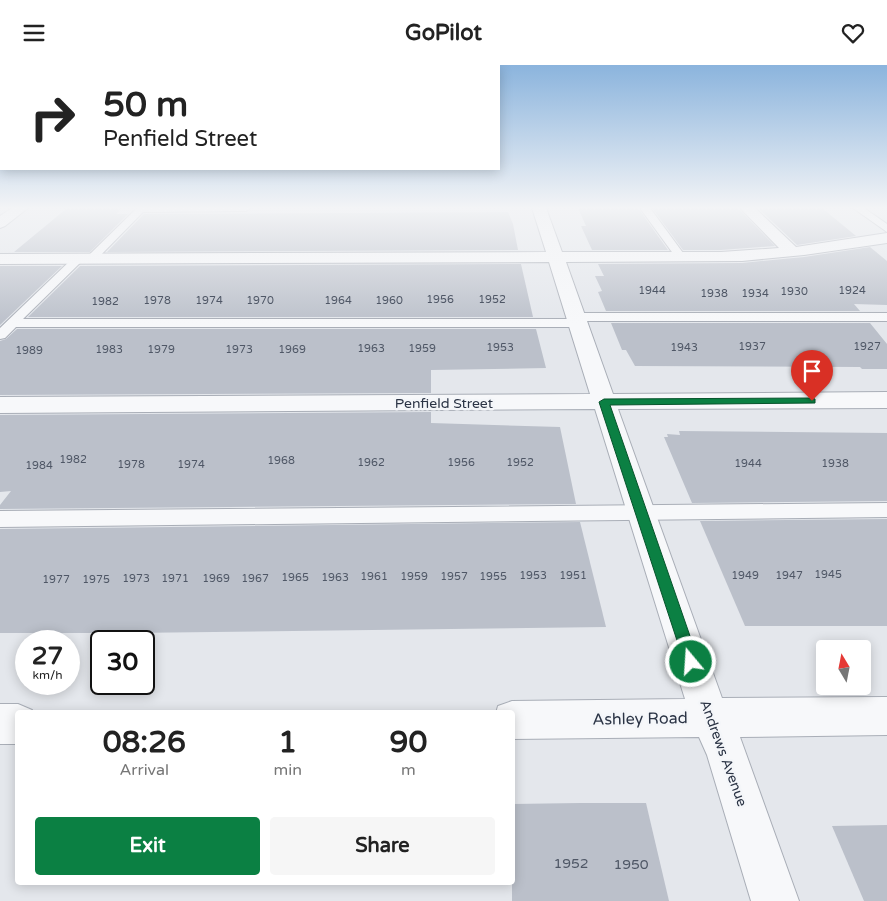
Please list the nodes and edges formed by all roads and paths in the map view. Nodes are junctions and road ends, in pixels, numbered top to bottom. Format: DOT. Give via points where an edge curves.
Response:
graph roads {
  1 [pos="98,247"];
  2 [pos="553,247"];
  3 [pos="674,247"];
  4 [pos="787,247"];
  5 [pos="841,247"];
  6 [pos="792,252"];
  7 [pos="556,257"];
  8 [pos="681,257"];
  9 [pos="0,259"];
  10 [pos="85,259"];
  11 [pos="887,317"];
  12 [pos="577,320"];
  13 [pos="12,323"];
  14 [pos="0,335"];
  15 [pos="887,400"];
  16 [pos="604,402"];
  17 [pos="0,405"];
  18 [pos="887,510"];
  19 [pos="642,514"];
  20 [pos="0,519"];
  21 [pos="887,717"];
  22 [pos="710,718"];
  23 [pos="515,720"];
  24 [pos="0,724"];
  25 [pos="15,724"];
  26 [pos="775,901"];
  1 -- 10 [label="lane"];
  2 -- 7 [label="street, Andrews Avenue"];
  3 -- 8 [label="lane"];
  4 -- 6 [label="street"];
  5 -- 6 [label="street"];
  6 -- 8 [label="street"];
  7 -- 8 [label="street"];
  7 -- 10 [label="street"];
  7 -- 12 [label="street, Andrews Avenue"];
  9 -- 10 [label="street"];
  10 -- 13 [label="lane"];
  11 -- 12 [label="lane"];
  12 -- 13 [label="lane"];
  12 -- 16 [label="street, Andrews Avenue"];
  13 -- 14 [label="lane"];
  15 -- 16 [label="street, Penfield Street"];
  16 -- 17 [label="street, Penfield Street"];
  16 -- 19 [label="street, Andrews Avenue"];
  18 -- 19 [label="lane"];
  19 -- 20 [label="lane"];
  19 -- 22 [label="street, Andrews Avenue"];
  21 -- 22 [label="street, Ashley Road"];
  22 -- 23 [label="street, Ashley Road"];
  22 -- 26 [label="street, Andrews Avenue" via="726,752"];
  24 -- 25 [label="street"];
}
